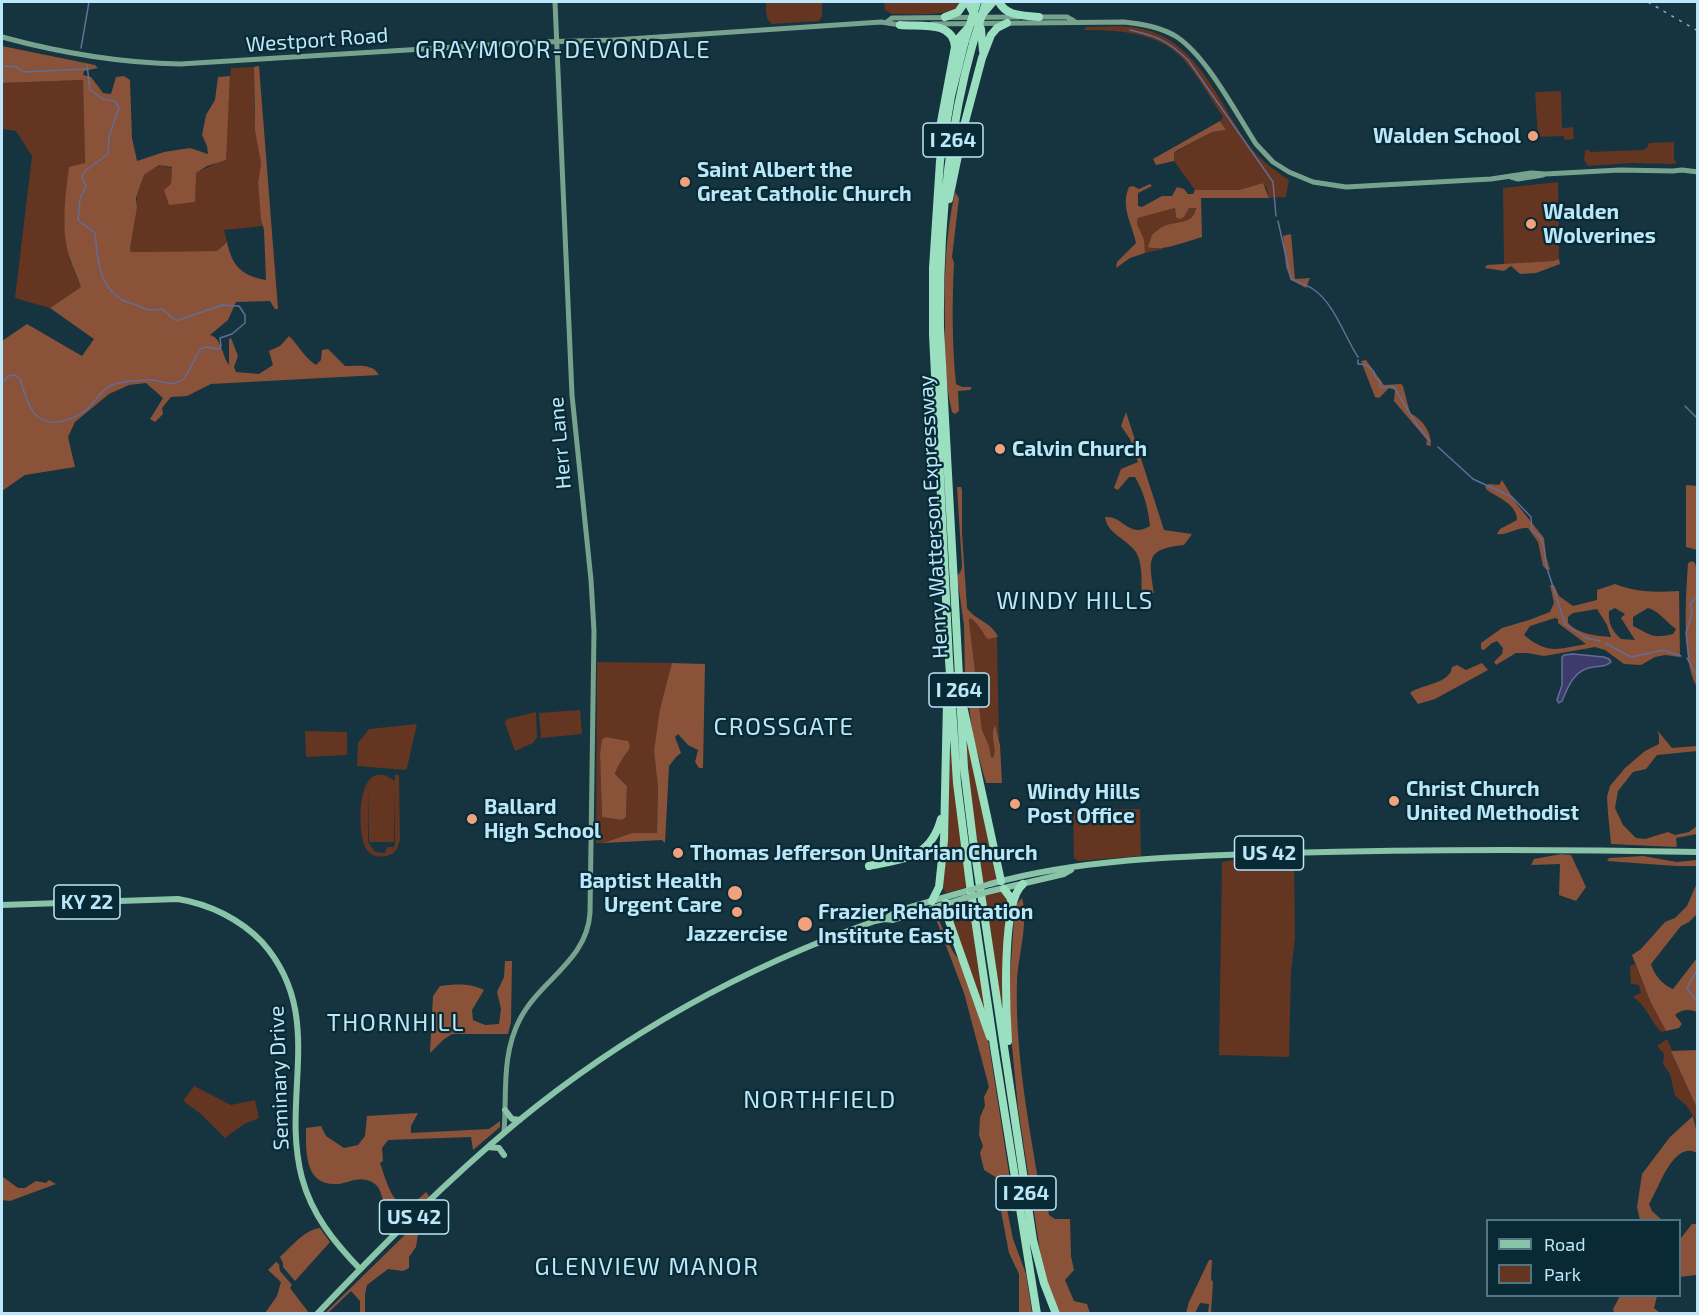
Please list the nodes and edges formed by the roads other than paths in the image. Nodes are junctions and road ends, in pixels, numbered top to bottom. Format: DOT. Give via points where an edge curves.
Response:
graph roads {
  1 [pos="555,2"];
  2 [pos="966,2"];
  3 [pos="977,2"];
  4 [pos="986,2"];
  5 [pos="993,2"];
  6 [pos="999,2"];
  7 [pos="945,17"];
  8 [pos="1039,17"];
  9 [pos="976,20"];
  10 [pos="1074,21"];
  11 [pos="888,22"];
  12 [pos="1007,23"];
  13 [pos="900,25"];
  14 [pos="2,37"];
  15 [pos="557,42"];
  16 [pos="969,43"];
  17 [pos="955,47"];
  18 [pos="982,58"];
  19 [pos="1698,172"];
  20 [pos="935,223"];
  21 [pos="942,239"];
  22 [pos="949,660"];
  23 [pos="959,670"];
  24 [pos="945,806"];
  25 [pos="1698,852"];
  26 [pos="869,866"];
  27 [pos="1073,869"];
  28 [pos="1023,884"];
  29 [pos="1002,885"];
  30 [pos="939,887"];
  31 [pos="945,900"];
  32 [pos="932,901"];
  33 [pos="1012,904"];
  34 [pos="2,905"];
  35 [pos="925,910"];
  36 [pos="946,915"];
  37 [pos="885,919"];
  38 [pos="995,1053"];
  39 [pos="1009,1069"];
  40 [pos="505,1110"];
  41 [pos="520,1120"];
  42 [pos="504,1133"];
  43 [pos="488,1147"];
  44 [pos="504,1155"];
  45 [pos="360,1269"];
  46 [pos="317,1314"];
  47 [pos="1036,1314"];
  48 [pos="1056,1314"];
  1 -- 15 [label="main road, Herr Lane"];
  2 -- 7 [label="highway" via="958,12"];
  2 -- 9 [label="highway"];
  3 -- 16 [label="highway, Henry Watterson Expressway / I 264, bridge"];
  4 -- 16 [label="highway, Henry Watterson Expressway / I 264, bridge"];
  5 -- 9 [label="highway"];
  6 -- 8 [label="highway" via="1011,13"];
  7 -- 9 [label="main road, Westport Road"];
  7 -- 11 [label="main road, Westport Road" via="892,18"];
  8 -- 9 [label="main road, Westport Road"];
  8 -- 10 [label="main road, Westport Road" via="1067,17"];
  9 -- 12 [label="main road, Westport Road"];
  9 -- 13 [label="main road, Westport Road"];
  9 -- 17 [label="highway"];
  9 -- 18 [label="highway" via="983,36"];
  10 -- 12 [label="main road, Westport Road"];
  10 -- 19 [label="main road, Westport Road" via="1141,24 1175,36 1198,56 1262,151 1281,168 1330,186 1535,178 1545,174 1620,170"];
  11 -- 13 [label="main road, Westport Road"];
  11 -- 15 [label="main road, Westport Road"];
  12 -- 18 [label="highway" via="992,35"];
  13 -- 17 [label="highway" via="942,27 952,34"];
  14 -- 15 [label="main road, Westport Road" via="104,59 180,64"];
  15 -- 40 [label="main road, Herr Lane" via="572,391 594,631 590,918 581,944 529,1005 513,1034"];
  16 -- 20 [label="highway, Henry Watterson Expressway / I 264" via="943,140"];
  16 -- 21 [label="highway, Henry Watterson Expressway / I 264" via="957,104"];
  17 -- 20 [label="highway" via="938,141"];
  18 -- 21 [label="highway"];
  20 -- 22 [label="highway, Henry Watterson Expressway / I 264" via="933,334"];
  21 -- 23 [label="highway, Henry Watterson Expressway / I 264" via="940,327"];
  22 -- 24 [label="highway"];
  22 -- 38 [label="highway, Henry Watterson Expressway / I 264" via="958,792"];
  23 -- 29 [label="highway" via="966,723"];
  23 -- 39 [label="highway, Henry Watterson Expressway / I 264" via="970,818"];
  24 -- 26 [label="highway" via="929,846 909,857"];
  24 -- 30 [label="highway"];
  25 -- 27 [label="main road, US 42" via="1335,851 1181,857"];
  27 -- 28 [label="main road, US 42"];
  27 -- 29 [label="main road, US 42"];
  28 -- 29 [label="main road, US 42"];
  28 -- 33 [label="highway" via="1015,892"];
  29 -- 31 [label="main road, US 42, bridge"];
  29 -- 33 [label="highway"];
  30 -- 31 [label="highway"];
  30 -- 32 [label="highway"];
  31 -- 32 [label="main road, US 42"];
  31 -- 35 [label="main road, US 42"];
  31 -- 36 [label="highway"];
  32 -- 37 [label="main road, US 42"];
  33 -- 39 [label="highway" via="1005,995"];
  34 -- 45 [label="main road, Seminary Drive / KY 22" via="172,898 200,904 238,921 267,949 286,978 298,1025 297,1128 302,1178 322,1224"];
  35 -- 36 [label="highway"];
  35 -- 37 [label="main road, US 42"];
  36 -- 38 [label="highway"];
  37 -- 41 [label="main road, US 42" via="807,947 692,1003 590,1067"];
  38 -- 47 [label="highway, Henry Watterson Expressway / I 264"];
  39 -- 48 [label="highway, Henry Watterson Expressway / I 264" via="1036,1257"];
  40 -- 41 [label="main road" via="512,1119"];
  40 -- 42 [label="main road, Herr Lane"];
  41 -- 42 [label="main road, US 42"];
  42 -- 43 [label="main road, US 42"];
  43 -- 44 [label="main road" via="499,1148"];
  43 -- 45 [label="main road, US 42"];
  45 -- 46 [label="main road, US 42"];
}
